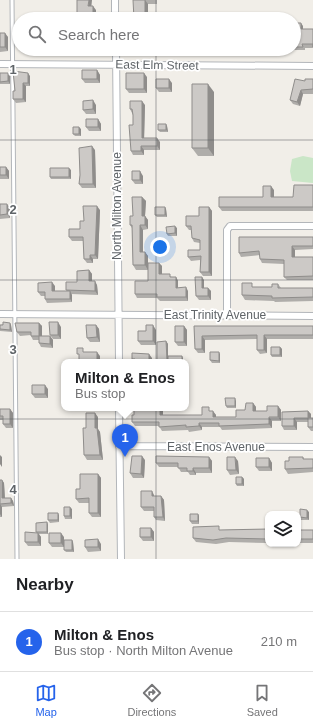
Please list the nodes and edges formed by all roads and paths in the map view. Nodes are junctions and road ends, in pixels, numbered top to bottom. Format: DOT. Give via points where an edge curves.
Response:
graph roads {
  1 [pos="12,0"];
  2 [pos="115,0"];
  3 [pos="12,12"];
  4 [pos="116,12"];
  5 [pos="13,56"];
  6 [pos="116,56"];
  7 [pos="0,64"];
  8 [pos="13,64"];
  9 [pos="116,64"];
  10 [pos="313,66"];
  11 [pos="313,226"];
  12 [pos="0,314"];
  13 [pos="14,314"];
  14 [pos="118,314"];
  15 [pos="227,315"];
  16 [pos="313,316"];
  17 [pos="118,359"];
  18 [pos="119,411"];
  19 [pos="119,446"];
  20 [pos="313,447"];
  21 [pos="17,559"];
  22 [pos="120,559"];
  1 -- 3 [label="lane"];
  2 -- 4 [label="street"];
  5 -- 8 [label="lane"];
  6 -- 9 [label="street, North Milton Avenue"];
  7 -- 8 [label="street, East Elm Street"];
  8 -- 9 [label="street, East Elm Street"];
  8 -- 13 [label="lane"];
  9 -- 10 [label="street, East Elm Street"];
  9 -- 14 [label="street, North Milton Avenue"];
  11 -- 15 [label="street" via="230,226 226,235"];
  12 -- 13 [label="street"];
  13 -- 14 [label="street"];
  13 -- 21 [label="lane"];
  14 -- 15 [label="street, East Trinity Avenue"];
  14 -- 17 [label="street, North Milton Avenue"];
  15 -- 16 [label="street, East Trinity Avenue"];
  18 -- 19 [label="street"];
  19 -- 20 [label="street, East Enos Avenue"];
  19 -- 22 [label="street"];
}
